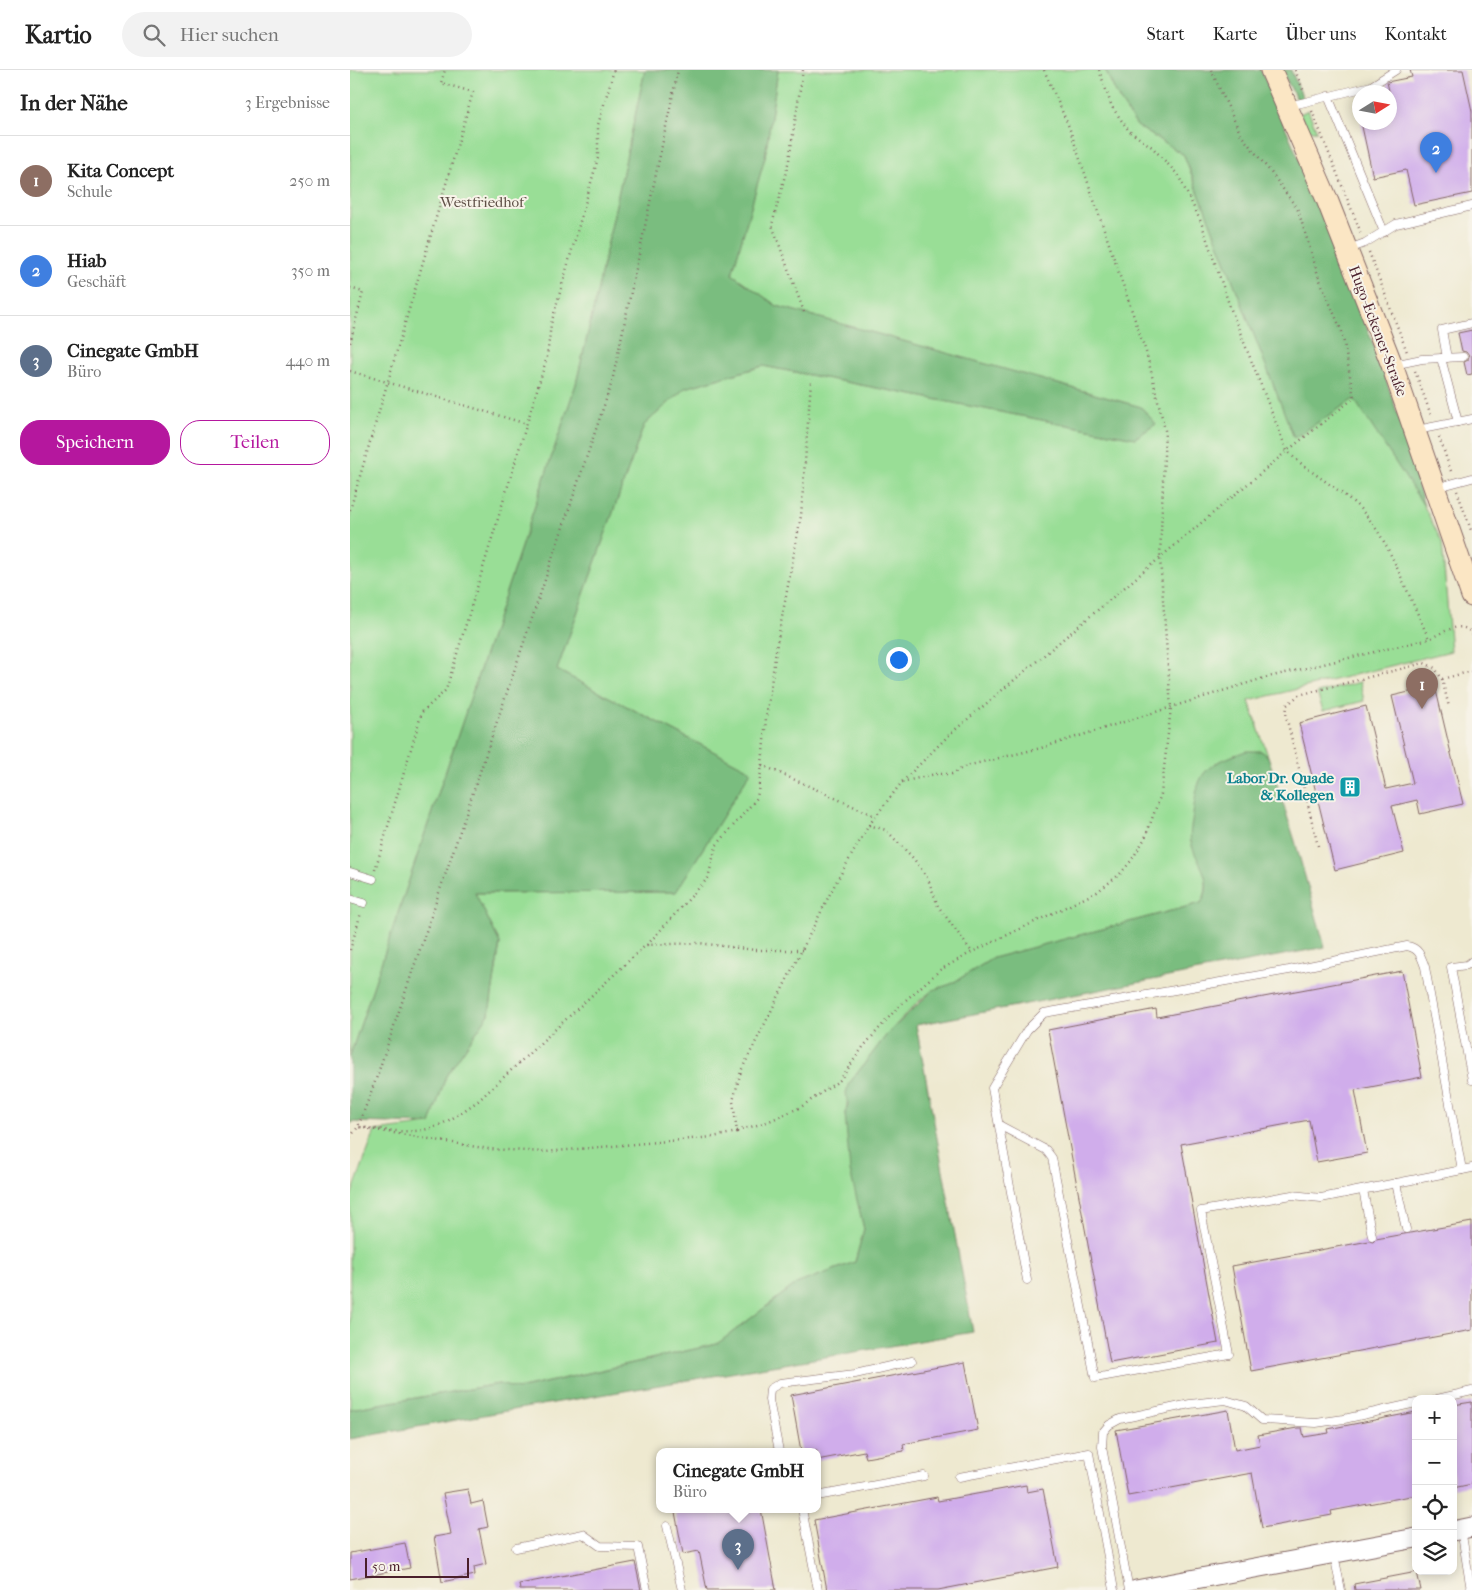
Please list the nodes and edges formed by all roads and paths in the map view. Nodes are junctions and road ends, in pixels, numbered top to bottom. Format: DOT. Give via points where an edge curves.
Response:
graph roads {
  1 [pos="445,70"];
  2 [pos="614,70"];
  3 [pos="678,70"];
  4 [pos="803,70"];
  5 [pos="1044,70"];
  6 [pos="1099,70"];
  7 [pos="1211,70"];
  8 [pos="1271,70"];
  9 [pos="1295,70"];
  10 [pos="1396,70"];
  11 [pos="1328,96"];
  12 [pos="1308,101"];
  13 [pos="1288,107"];
  14 [pos="1472,206"];
  15 [pos="1384,232"];
  16 [pos="1347,250"];
  17 [pos="350,288"];
  18 [pos="804,312"];
  19 [pos="1472,323"];
  20 [pos="350,343"];
  21 [pos="1463,357"];
  22 [pos="1444,358"];
  23 [pos="1392,365"];
  24 [pos="350,371"];
  25 [pos="811,381"];
  26 [pos="387,382"];
  27 [pos="1472,419"];
  28 [pos="1458,422"];
  29 [pos="527,424"];
  30 [pos="1415,430"];
  31 [pos="1286,452"];
  32 [pos="1472,478"];
  33 [pos="1434,488"];
  34 [pos="350,510"];
  35 [pos="1160,558"];
  36 [pos="1472,596"];
  37 [pos="1472,634"];
  38 [pos="1429,638"];
  39 [pos="1472,671"];
  40 [pos="1442,679"];
  41 [pos="1449,707"];
  42 [pos="1170,708"];
  43 [pos="762,765"];
  44 [pos="902,782"];
  45 [pos="875,816"];
  46 [pos="869,825"];
  47 [pos="1318,846"];
  48 [pos="350,872"];
  49 [pos="372,879"];
  50 [pos="350,899"];
  51 [pos="364,903"];
  52 [pos="646,945"];
  53 [pos="350,950"];
  54 [pos="802,950"];
  55 [pos="972,952"];
  56 [pos="1472,962"];
  57 [pos="1472,1080"];
  58 [pos="998,1125"];
  59 [pos="358,1127"];
  60 [pos="737,1132"];
  61 [pos="350,1137"];
  62 [pos="1472,1168"];
  63 [pos="1462,1170"];
  64 [pos="1396,1183"];
  65 [pos="1363,1190"];
  66 [pos="1406,1229"];
  67 [pos="1372,1236"];
  68 [pos="1027,1280"];
  69 [pos="912,1361"];
  70 [pos="1472,1391"];
  71 [pos="1454,1395"];
  72 [pos="1412,1404"];
  73 [pos="778,1448"];
  74 [pos="924,1476"];
  75 [pos="959,1476"];
  76 [pos="821,1495"];
  77 [pos="803,1513"];
  78 [pos="667,1526"];
  79 [pos="1462,1529"];
  80 [pos="1412,1539"];
  81 [pos="516,1548"];
  82 [pos="1334,1554"];
  83 [pos="1195,1585"];
  84 [pos="647,1590"];
  85 [pos="682,1590"];
  86 [pos="818,1590"];
  87 [pos="1114,1590"];
  88 [pos="1129,1590"];
  89 [pos="1136,1590"];
  90 [pos="1341,1590"];
  91 [pos="1471,1590"];
  1 -- 26 [label="path" via="441,83 473,92"];
  2 -- 29 [label="path" via="598,125 598,158 550,324 547,356"];
  3 -- 59 [label="path" via="612,382"];
  4 -- 18 [label="path" via="789,160 772,225"];
  5 -- 35 [label="path" via="1069,127 1147,355 1166,430"];
  6 -- 31 [label="path" via="1112,107 1129,131 1152,147 1178,175 1201,222"];
  7 -- 31 [label="path" via="1241,135 1298,210 1319,278 1342,332 1354,398"];
  8 -- 13 [label="main road, Hugo-Eckener-Straße"];
  9 -- 12 [label="path"];
  10 -- 11 [label="lane" via="1370,86"];
  11 -- 12 [label="lane"];
  11 -- 15 [label="lane"];
  12 -- 13 [label="lane"];
  13 -- 16 [label="main road, Hugo-Eckener-Straße"];
  14 -- 15 [label="lane" via="1396,224"];
  15 -- 16 [label="lane"];
  16 -- 23 [label="main road, Hugo-Eckener-Straße"];
  17 -- 20 [label="path" via="363,292"];
  19 -- 22 [label="lane" via="1442,330"];
  21 -- 22 [label="lane"];
  22 -- 23 [label="lane"];
  22 -- 28 [label="lane"];
  23 -- 30 [label="main road, Hugo-Eckener-Straße"];
  24 -- 26 [label="path"];
  25 -- 43 [label="path" via="801,516 777,644"];
  26 -- 29 [label="path"];
  26 -- 34 [label="path"];
  27 -- 28 [label="lane"];
  28 -- 30 [label="lane"];
  29 -- 49 [label="path" via="446,690 422,712"];
  30 -- 33 [label="main road, Hugo-Eckener-Straße"];
  31 -- 35 [label="path"];
  31 -- 38 [label="path" via="1355,504 1379,532"];
  32 -- 33 [label="lane"];
  33 -- 36 [label="main road, Hugo-Eckener-Straße"];
  35 -- 42 [label="path"];
  35 -- 44 [label="path" via="950,734"];
  37 -- 38 [label="path" via="1462,627"];
  38 -- 42 [label="path" via="1264,678"];
  39 -- 40 [label="path"];
  40 -- 41 [label="path"];
  40 -- 47 [label="path" via="1435,668 1424,663 1299,695 1287,705 1286,716"];
  42 -- 44 [label="path" via="1041,748 966,766 952,774 935,774"];
  42 -- 55 [label="path" via="1161,794 1145,838 1131,861 1097,892"];
  43 -- 45 [label="path"];
  43 -- 52 [label="path" via="758,798 716,846 708,878"];
  44 -- 45 [label="path"];
  45 -- 46 [label="path"];
  46 -- 54 [label="path"];
  46 -- 55 [label="path" via="886,830 914,860 928,879 938,906"];
  48 -- 49 [label="lane"];
  50 -- 51 [label="lane"];
  51 -- 53 [label="path"];
  52 -- 54 [label="path" via="699,943 755,950"];
  52 -- 59 [label="path" via="478,1101 449,1120 414,1131"];
  54 -- 60 [label="path" via="741,1071 733,1101"];
  55 -- 60 [label="path" via="940,970 898,1007 840,1080 801,1107"];
  56 -- 57 [label="lane" via="1451,968"];
  58 -- 63 [label="lane" via="992,1088 1027,1030 1044,1013 1407,946 1415,947 1421,954 1425,967"];
  58 -- 65 [label="lane" via="1046,1150 1052,1158 1095,1378 1229,1354 1201,1211 1292,1195 1321,1198"];
  58 -- 68 [label="lane"];
  59 -- 60 [label="path" via="489,1149 545,1152 704,1138"];
  59 -- 61 [label="path"];
  62 -- 63 [label="lane"];
  63 -- 64 [label="lane"];
  64 -- 65 [label="lane"];
  64 -- 66 [label="lane"];
  65 -- 67 [label="lane"];
  69 -- 73 [label="lane" via="855,1374 780,1383 770,1389 769,1400"];
  70 -- 71 [label="lane"];
  72 -- 88 [label="lane" via="1316,1423 1262,1420 1246,1406 1225,1400 1120,1419 1109,1425 1103,1432 1102,1447"];
  74 -- 76 [label="lane"];
  75 -- 87 [label="lane" via="1089,1453"];
  77 -- 86 [label="lane"];
  78 -- 85 [label="lane"];
  79 -- 91 [label="lane"];
  80 -- 82 [label="street"];
  81 -- 84 [label="lane" via="583,1534 600,1546 638,1547"];
  82 -- 83 [label="street"];
  82 -- 90 [label="lane"];
  83 -- 89 [label="street"];
}
